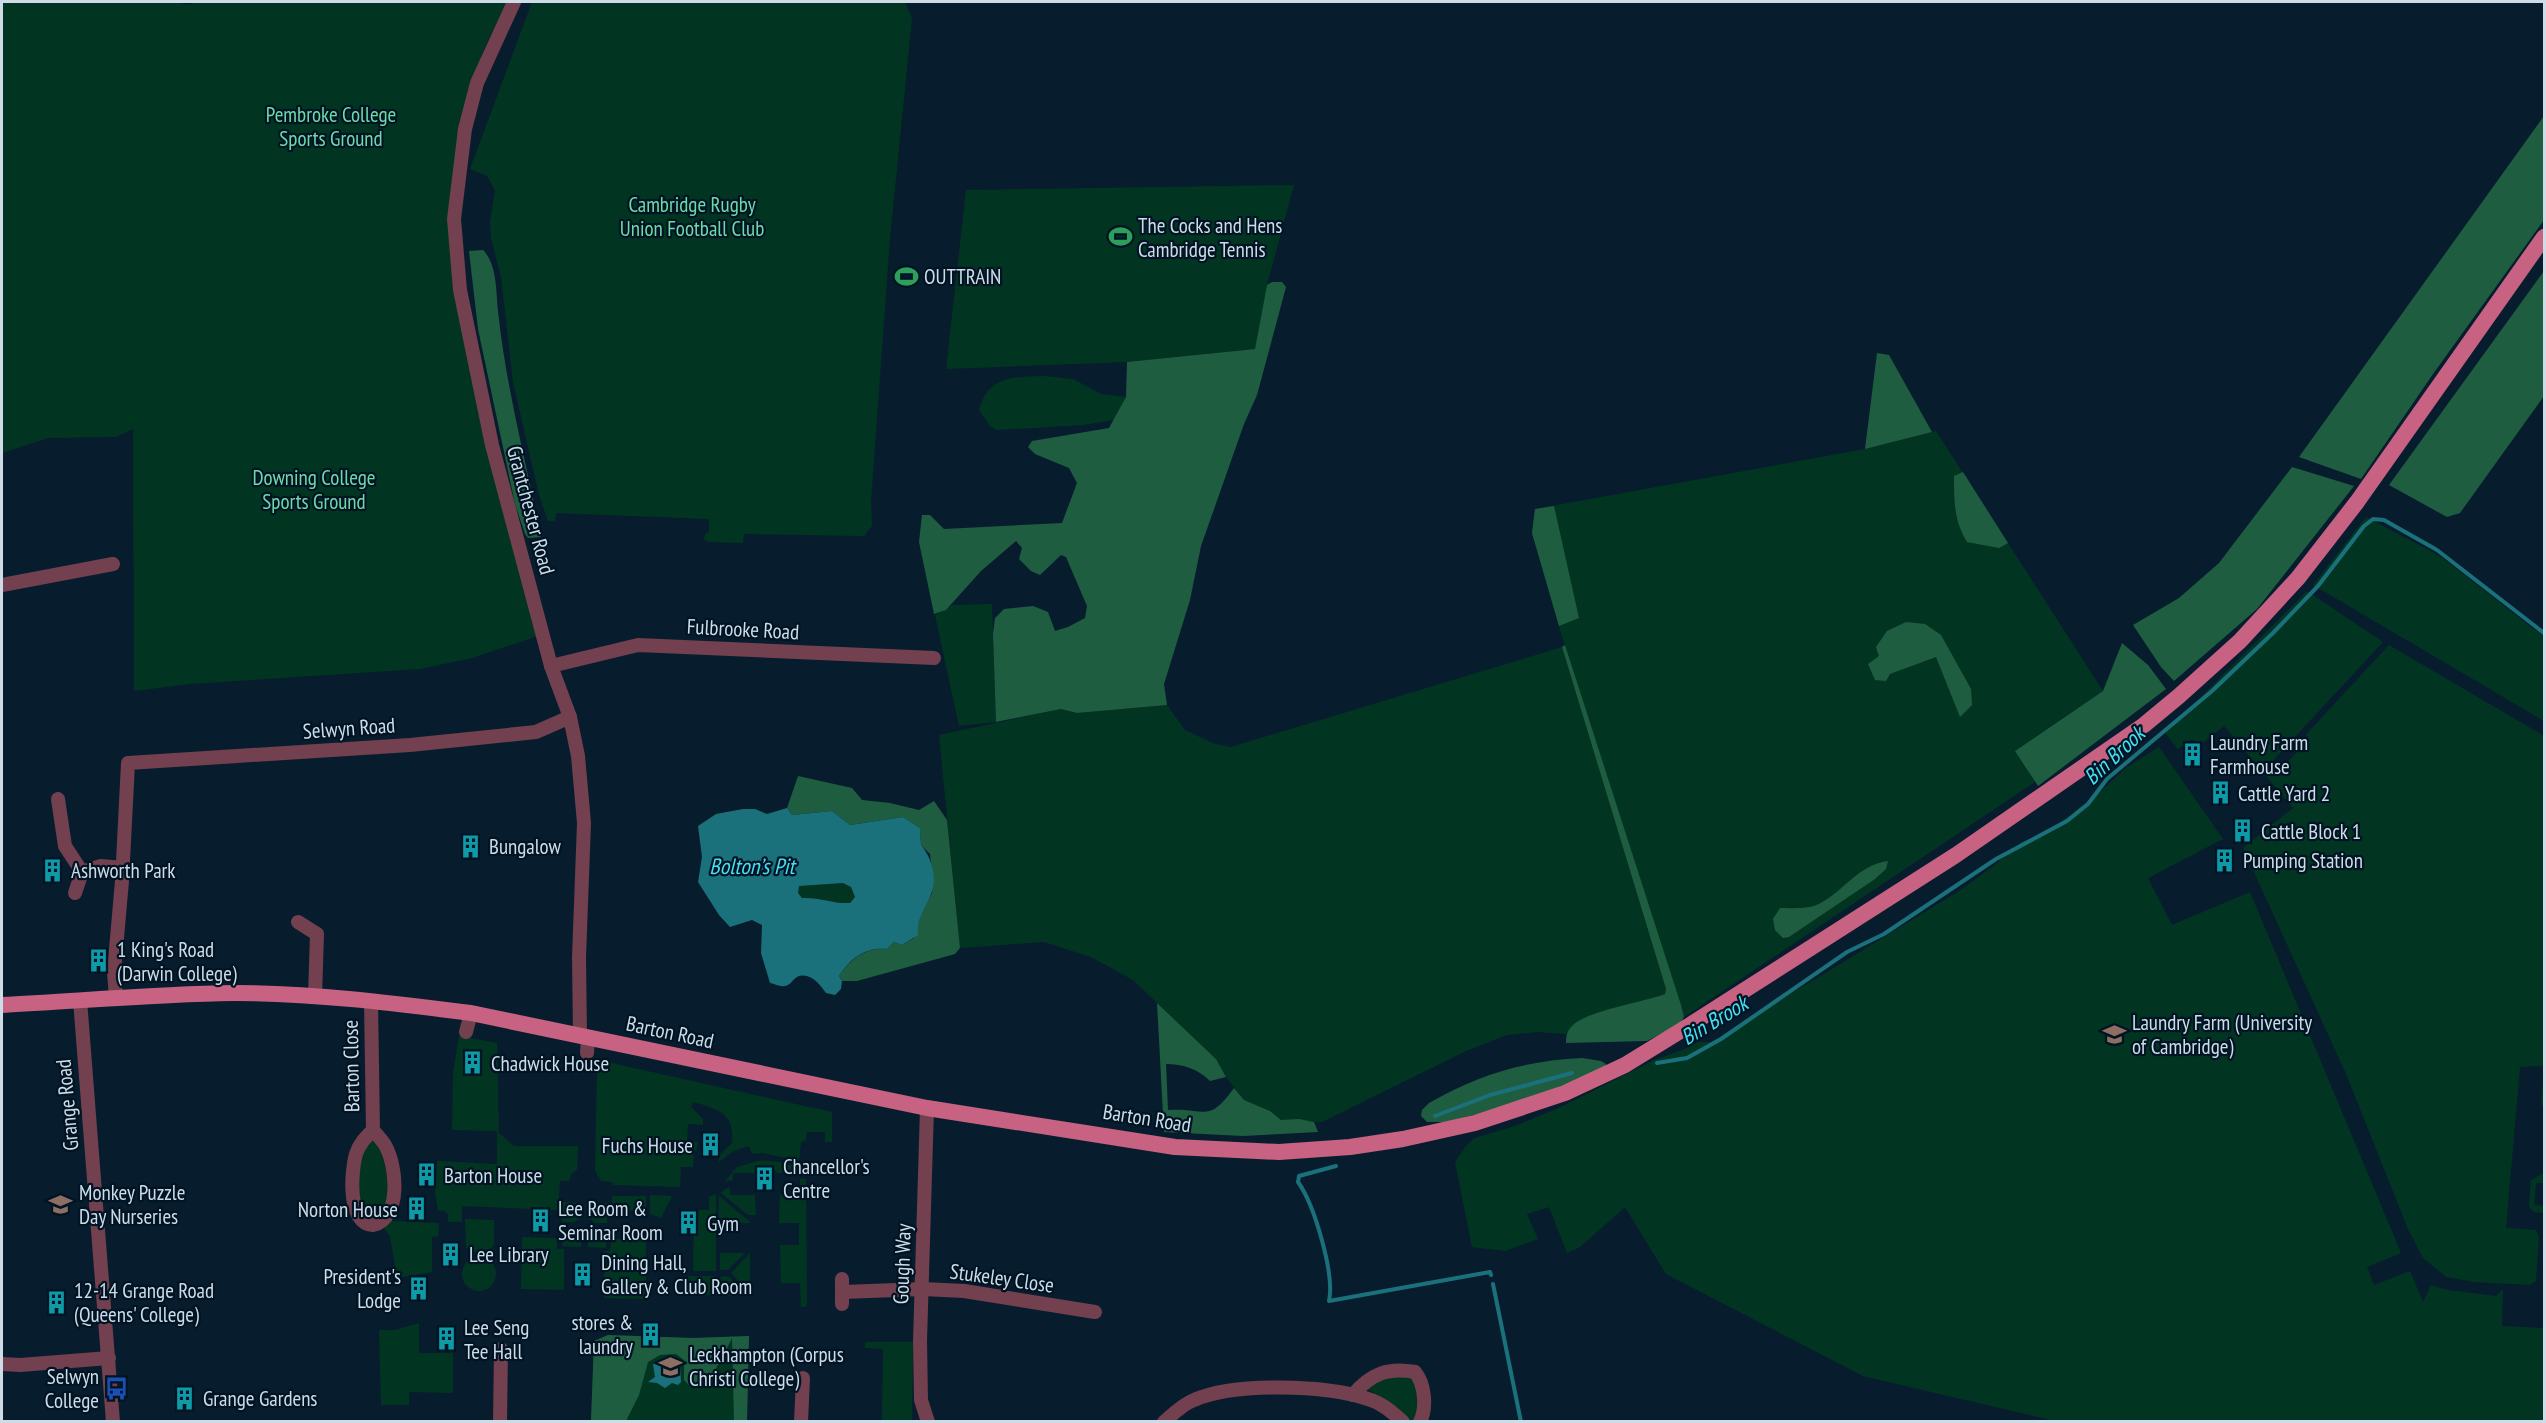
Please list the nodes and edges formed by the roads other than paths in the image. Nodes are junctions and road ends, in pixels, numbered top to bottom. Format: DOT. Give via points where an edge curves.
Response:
graph roads {
  1 [pos="514,2"];
  2 [pos="2544,237"];
  3 [pos="113,564"];
  4 [pos="2,585"];
  5 [pos="934,658"];
  6 [pos="551,666"];
  7 [pos="570,717"];
  8 [pos="58,799"];
  9 [pos="123,868"];
  10 [pos="82,872"];
  11 [pos="75,893"];
  12 [pos="298,922"];
  13 [pos="315,996"];
  14 [pos="116,998"];
  15 [pos="80,1000"];
  16 [pos="371,1001"];
  17 [pos="2,1005"];
  18 [pos="471,1013"];
  19 [pos="466,1032"];
  20 [pos="585,1042"];
  21 [pos="927,1108"];
  22 [pos="373,1130"];
  23 [pos="923,1289"];
  24 [pos="843,1292"];
  25 [pos="1095,1312"];
  26 [pos="501,1349"];
  27 [pos="109,1358"];
  28 [pos="2,1364"];
  29 [pos="798,1386"];
  30 [pos="1353,1395"];
  31 [pos="113,1422"];
  32 [pos="500,1422"];
  33 [pos="801,1422"];
  34 [pos="928,1422"];
  35 [pos="1164,1422"];
  36 [pos="1403,1422"];
  37 [pos="1420,1422"];
  1 -- 6 [label="street, Grantchester Road" via="477,83 465,129 454,219 460,290 492,445"];
  2 -- 21 [label="main road, Barton Road" via="2357,502 2298,578 2240,641 2144,725 1956,855 1690,1025 1597,1079 1474,1123 1403,1139 1279,1152 1174,1147"];
  3 -- 4 [label="street"];
  5 -- 6 [label="street, Fulbrooke Road" via="638,645"];
  6 -- 7 [label="street, Grantchester Road"];
  7 -- 9 [label="street, Selwyn Road" via="536,732 410,745 128,763"];
  7 -- 20 [label="street, Grantchester Road" via="584,823 579,957"];
  8 -- 10 [label="street" via="65,846"];
  9 -- 10 [label="street" via="101,866"];
  9 -- 14 [label="street" via="114,972"];
  10 -- 11 [label="street"];
  12 -- 13 [label="street" via="317,934"];
  13 -- 14 [label="main road, Barton Road" via="234,993"];
  13 -- 16 [label="main road, Barton Road"];
  14 -- 15 [label="main road, Barton Road"];
  15 -- 17 [label="main road, Barton Road"];
  15 -- 27 [label="street, Grange Road"];
  16 -- 18 [label="main road, Barton Road"];
  16 -- 22 [label="street, Barton Close"];
  18 -- 19 [label="street"];
  18 -- 20 [label="main road, Barton Road"];
  20 -- 21 [label="main road, Barton Road"];
  21 -- 23 [label="street, Gough Way"];
  22 -- 22 [label="street, Barton Close" via="386,1146 394,1197 391,1213 373,1225 362,1222 353,1200 356,1154"];
  23 -- 24 [label="street, Stukeley Close"];
  23 -- 25 [label="street, Stukeley Close" via="1077,1305"];
  23 -- 34 [label="street, Gough Way" via="921,1400"];
  26 -- 32 [label="street"];
  27 -- 28 [label="street"];
  27 -- 31 [label="street, Grange Road"];
  29 -- 33 [label="street"];
  30 -- 35 [label="street" via="1247,1388 1191,1401"];
  30 -- 36 [label="street" via="1390,1409"];
  30 -- 37 [label="street" via="1374,1375 1415,1372 1422,1384 1424,1416"];
}
